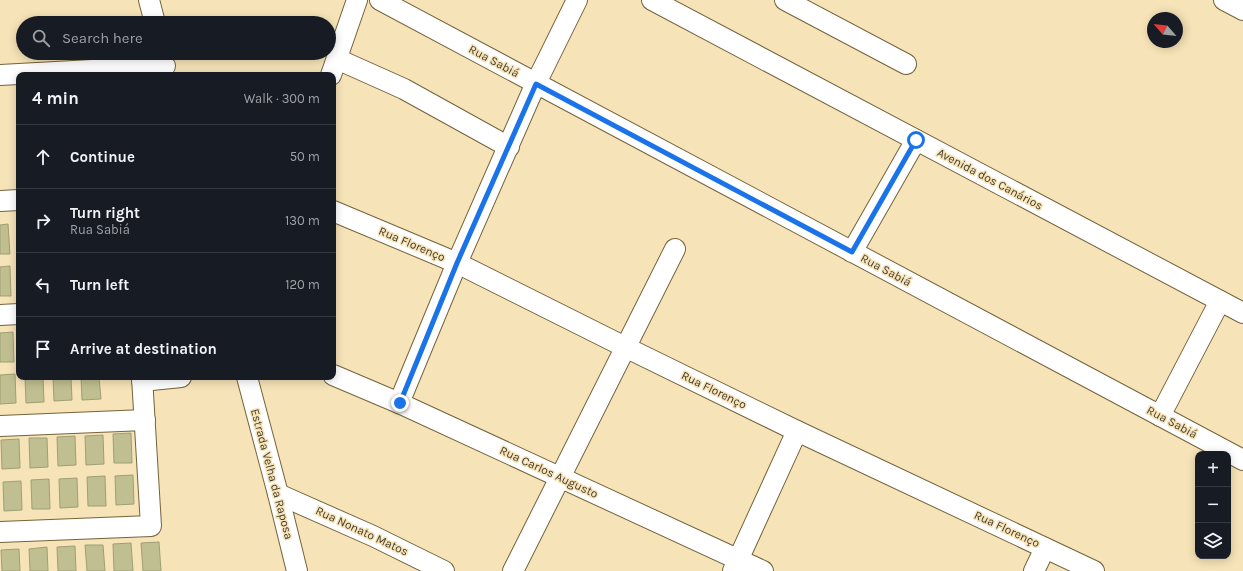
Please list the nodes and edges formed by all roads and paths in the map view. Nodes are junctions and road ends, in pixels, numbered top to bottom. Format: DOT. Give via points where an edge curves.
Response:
graph roads {
  1 [pos="149,0"];
  2 [pos="357,0"];
  3 [pos="380,0"];
  4 [pos="578,0"];
  5 [pos="652,0"];
  6 [pos="785,0"];
  7 [pos="1224,0"];
  8 [pos="1243,10"];
  9 [pos="153,16"];
  10 [pos="906,64"];
  11 [pos="165,65"];
  12 [pos="334,67"];
  13 [pos="50,72"];
  14 [pos="16,74"];
  15 [pos="0,75"];
  16 [pos="536,84"];
  17 [pos="916,140"];
  18 [pos="508,147"];
  19 [pos="16,200"];
  20 [pos="0,201"];
  21 [pos="336,212"];
  22 [pos="675,248"];
  23 [pos="852,252"];
  24 [pos="457,263"];
  25 [pos="1220,301"];
  26 [pos="1243,313"];
  27 [pos="16,314"];
  28 [pos="0,315"];
  29 [pos="625,347"];
  30 [pos="336,376"];
  31 [pos="142,380"];
  32 [pos="248,380"];
  33 [pos="400,403"];
  34 [pos="1160,416"];
  35 [pos="145,420"];
  36 [pos="0,426"];
  37 [pos="797,431"];
  38 [pos="1243,460"];
  39 [pos="560,477"];
  40 [pos="278,494"];
  41 [pos="0,532"];
  42 [pos="1046,548"];
  43 [pos="735,565"];
  44 [pos="297,571"];
  45 [pos="444,571"];
  46 [pos="513,571"];
  47 [pos="763,571"];
  48 [pos="1034,571"];
  49 [pos="1094,571"];
  1 -- 9 [label="street"];
  2 -- 12 [label="street"];
  3 -- 16 [label="street, Rua Sabiá"];
  4 -- 16 [label="street"];
  5 -- 17 [label="street, Avenida dos Canários"];
  6 -- 10 [label="street"];
  7 -- 8 [label="street"];
  11 -- 13 [label="street"];
  12 -- 18 [label="street" via="404,89"];
  14 -- 15 [label="street"];
  16 -- 18 [label="street"];
  16 -- 23 [label="street, Rua Sabiá"];
  17 -- 23 [label="street"];
  17 -- 25 [label="street, Avenida dos Canários"];
  18 -- 24 [label="street"];
  19 -- 20 [label="street"];
  21 -- 24 [label="street, Rua Florenço"];
  22 -- 29 [label="street"];
  23 -- 34 [label="street, Rua Sabiá"];
  24 -- 29 [label="street, Rua Florenço"];
  24 -- 33 [label="street"];
  25 -- 26 [label="street, Avenida dos Canários"];
  25 -- 34 [label="street"];
  27 -- 28 [label="street"];
  29 -- 37 [label="street, Rua Florenço"];
  29 -- 39 [label="street"];
  30 -- 33 [label="street, Rua Carlos Augusto"];
  31 -- 35 [label="street"];
  32 -- 40 [label="street, Estrada Velha da Raposa"];
  33 -- 39 [label="street, Rua Carlos Augusto"];
  34 -- 38 [label="street, Rua Sabiá"];
  35 -- 36 [label="street"];
  35 -- 41 [label="street" via="151,526"];
  37 -- 42 [label="street, Rua Florenço"];
  37 -- 43 [label="street"];
  39 -- 43 [label="street, Rua Carlos Augusto"];
  39 -- 46 [label="street"];
  40 -- 44 [label="street, Estrada Velha da Raposa"];
  40 -- 45 [label="street, Rua Nonato Matos"];
  42 -- 48 [label="street"];
  42 -- 49 [label="street, Rua Florenço"];
  43 -- 47 [label="street, Rua Carlos Augusto"];
}
